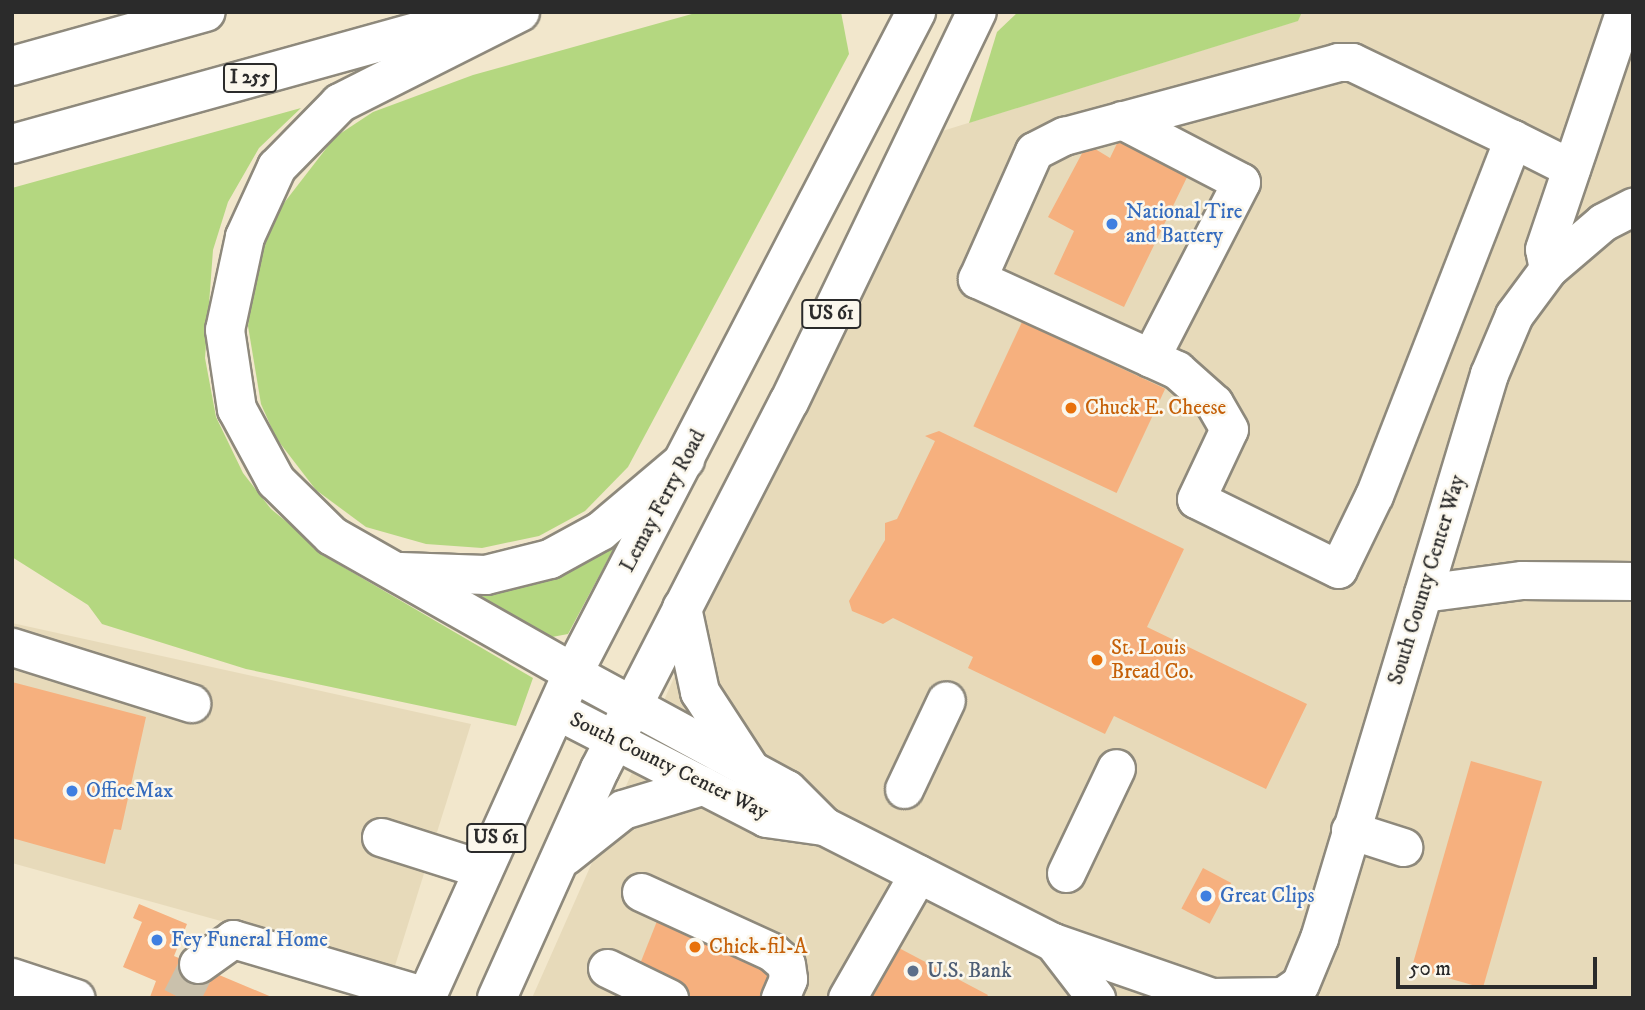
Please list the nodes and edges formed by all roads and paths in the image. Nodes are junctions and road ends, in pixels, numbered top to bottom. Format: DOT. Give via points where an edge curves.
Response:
graph roads {
  1 [pos="205,12"];
  2 [pos="488,12"];
  3 [pos="520,12"];
  4 [pos="1624,12"];
  5 [pos="976,15"];
  6 [pos="909,25"];
  7 [pos="12,65"];
  8 [pos="1122,120"];
  9 [pos="1513,139"];
  10 [pos="12,144"];
  11 [pos="1571,169"];
  12 [pos="1633,207"];
  13 [pos="1548,269"];
  14 [pos="1150,358"];
  15 [pos="685,460"];
  16 [pos="392,572"];
  17 [pos="1633,580"];
  18 [pos="1423,593"];
  19 [pos="682,608"];
  20 [pos="12,647"];
  21 [pos="573,673"];
  22 [pos="946,700"];
  23 [pos="191,703"];
  24 [pos="632,704"];
  25 [pos="556,710"];
  26 [pos="614,742"];
  27 [pos="1116,768"];
  28 [pos="750,769"];
  29 [pos="702,786"];
  30 [pos="904,789"];
  31 [pos="824,825"];
  32 [pos="1350,830"];
  33 [pos="381,837"];
  34 [pos="1403,847"];
  35 [pos="558,862"];
  36 [pos="481,869"];
  37 [pos="1066,873"];
  38 [pos="918,874"];
  39 [pos="641,892"];
  40 [pos="1053,942"];
  41 [pos="198,964"];
  42 [pos="12,976"];
  43 [pos="610,984"];
  44 [pos="1078,991"];
  45 [pos="426,997"];
  46 [pos="1284,997"];
  47 [pos="76,998"];
  48 [pos="497,998"];
  49 [pos="669,998"];
  50 [pos="780,998"];
  51 [pos="848,998"];
  1 -- 7 [label="main road"];
  2 -- 10 [label="main road, I 255"];
  3 -- 16 [label="main road" via="340,103 277,167 244,237 225,330 237,409 276,481 332,536"];
  4 -- 11 [label="lane"];
  5 -- 19 [label="main road, US 61"];
  6 -- 15 [label="main road, Lemay Ferry Road / US 61"];
  8 -- 9 [label="lane" via="1352,62"];
  8 -- 14 [label="lane" via="1241,182"];
  8 -- 14 [label="lane" via="1034,151 977,279"];
  9 -- 11 [label="lane"];
  9 -- 14 [label="lane" via="1374,495 1338,569 1196,499 1229,429 1214,403 1177,370"];
  11 -- 13 [label="lane" via="1544,249"];
  12 -- 13 [label="lane, South County Center Way" via="1603,222"];
  13 -- 18 [label="lane, South County Center Way" via="1514,315 1489,374"];
  15 -- 16 [label="main road" via="601,531 551,559 486,575"];
  15 -- 21 [label="main road, Lemay Ferry Road / US 61"];
  16 -- 21 [label="main road"];
  17 -- 18 [label="lane" via="1522,580"];
  18 -- 32 [label="lane, South County Center Way"];
  19 -- 24 [label="main road, US 61"];
  19 -- 28 [label="main road" via="700,692"];
  20 -- 23 [label="lane"];
  21 -- 24 [label="lane, South County Center Way"];
  21 -- 25 [label="main road, Lemay Ferry Road / US 61"];
  22 -- 30 [label="lane"];
  24 -- 26 [label="main road, US 61"];
  24 -- 28 [label="lane, South County Center Way"];
  25 -- 26 [label="lane, South County Center Way"];
  25 -- 36 [label="main road, Lemay Ferry Road / US 61"];
  26 -- 29 [label="lane, South County Center Way"];
  26 -- 35 [label="main road, US 61"];
  27 -- 37 [label="lane"];
  28 -- 31 [label="lane, South County Center Way" via="787,789"];
  29 -- 31 [label="lane, South County Center Way" via="766,818"];
  29 -- 35 [label="main road" via="623,810"];
  31 -- 38 [label="lane, South County Center Way"];
  32 -- 34 [label="lane"];
  32 -- 46 [label="lane, South County Center Way" via="1319,938 1300,984"];
  33 -- 36 [label="lane"];
  35 -- 48 [label="main road, US 61"];
  36 -- 45 [label="main road, Lemay Ferry Road / US 61"];
  38 -- 40 [label="lane, South County Center Way"];
  38 -- 51 [label="lane"];
  39 -- 50 [label="lane" via="772,952 786,964 788,979"];
  40 -- 44 [label="lane, South County Center Way"];
  40 -- 46 [label="lane, South County Center Way" via="1212,997"];
  41 -- 45 [label="lane" via="233,939"];
  42 -- 47 [label="lane"];
  43 -- 49 [label="lane"];
}
